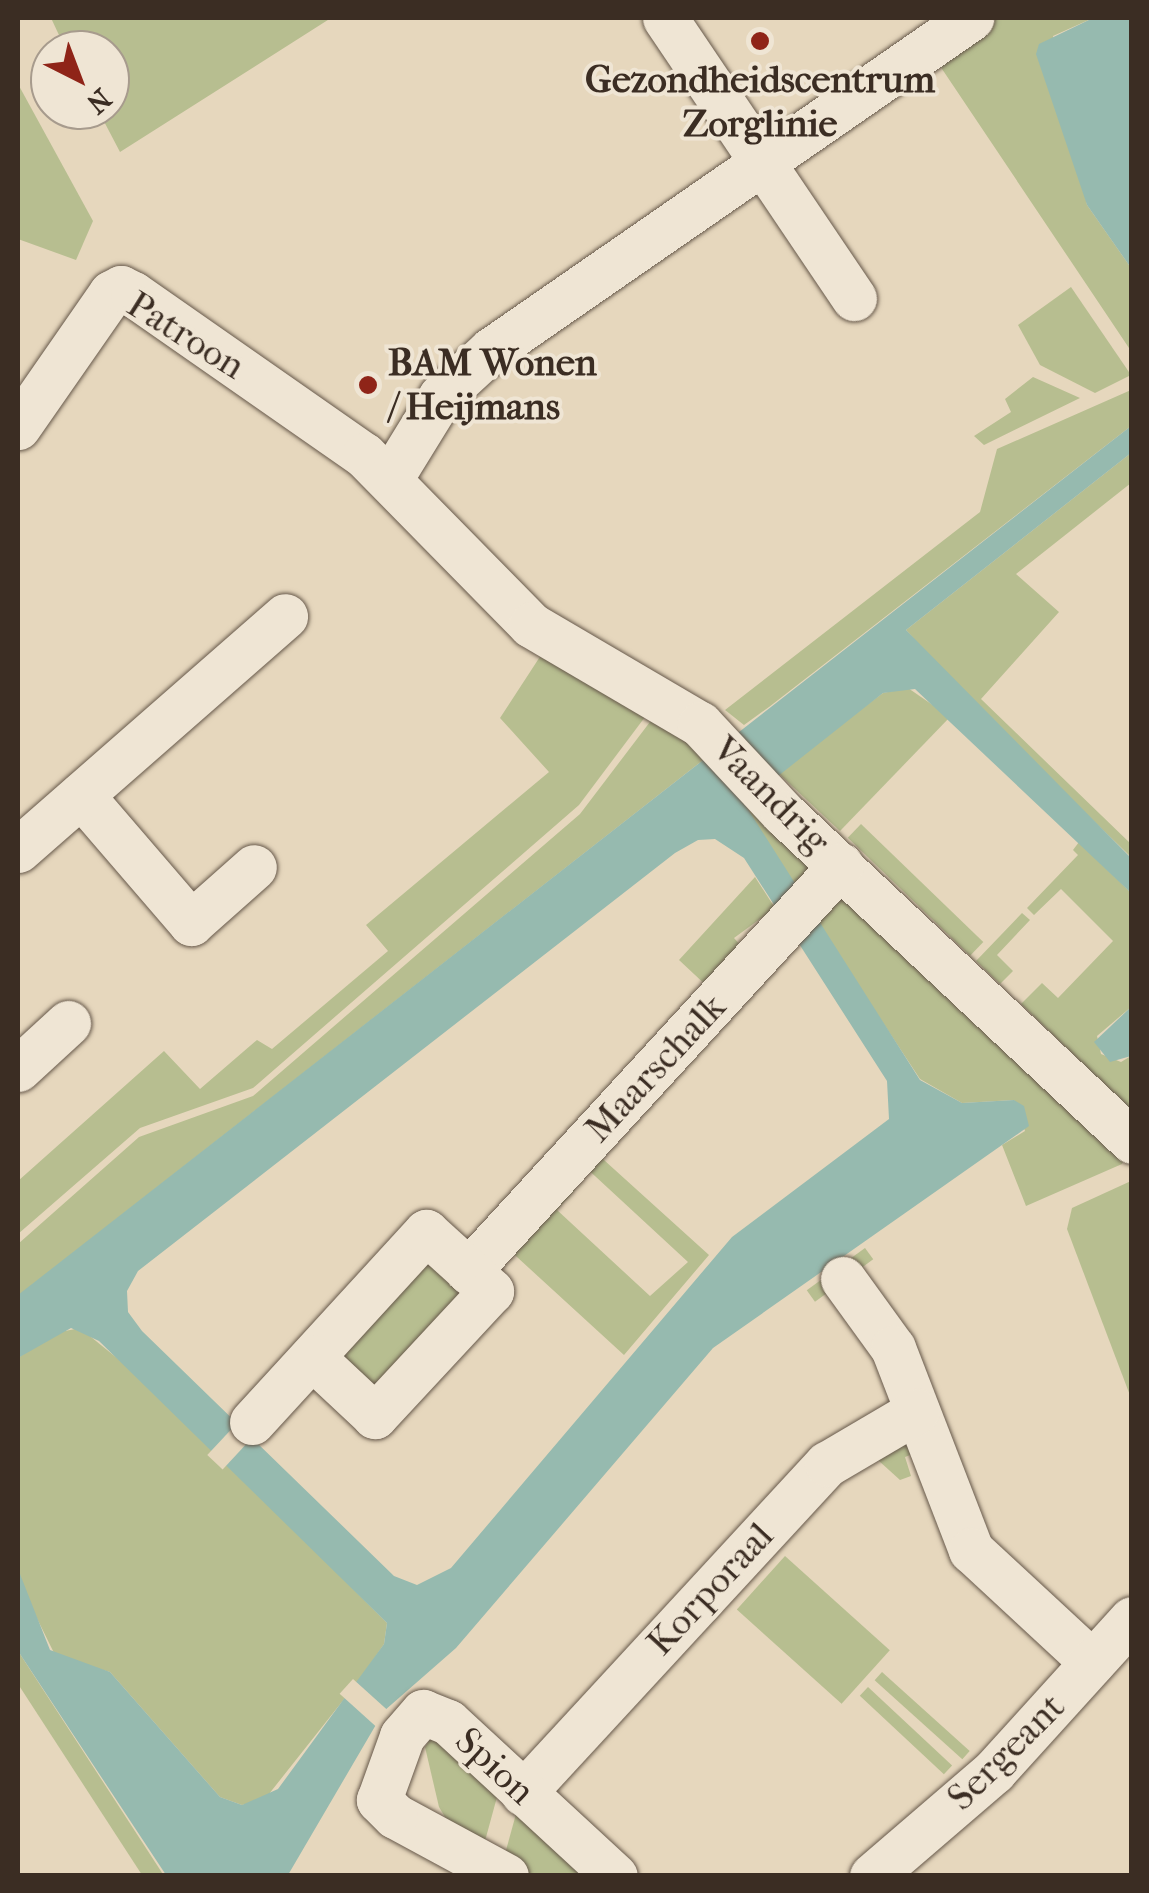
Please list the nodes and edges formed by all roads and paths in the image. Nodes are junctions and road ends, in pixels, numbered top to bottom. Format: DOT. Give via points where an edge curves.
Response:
graph roads {
  1 [pos="665,18"];
  2 [pos="971,18"];
  3 [pos="763,164"];
  4 [pos="854,298"];
  5 [pos="18,427"];
  6 [pos="390,479"];
  7 [pos="284,616"];
  8 [pos="81,795"];
  9 [pos="18,850"];
  10 [pos="254,867"];
  11 [pos="832,874"];
  12 [pos="68,1023"];
  13 [pos="18,1069"];
  14 [pos="1132,1141"];
  15 [pos="468,1271"];
  16 [pos="843,1279"];
  17 [pos="312,1357"];
  18 [pos="918,1412"];
  19 [pos="252,1422"];
  20 [pos="1132,1620"];
  21 [pos="1092,1662"];
  22 [pos="524,1793"];
  23 [pos="483,1870"];
  24 [pos="615,1876"];
  25 [pos="872,1876"];
  1 -- 3 [label="street"];
  2 -- 3 [label="street"];
  3 -- 4 [label="street"];
  3 -- 6 [label="street" via="471,366 440,396"];
  5 -- 6 [label="street, Patroon" via="121,288"];
  6 -- 11 [label="street, Vaandrig" via="532,625 707,730"];
  7 -- 8 [label="street"];
  8 -- 9 [label="street"];
  8 -- 10 [label="street" via="191,923"];
  11 -- 14 [label="street, Vaandrig"];
  11 -- 15 [label="street, Maarschalk"];
  12 -- 13 [label="street"];
  15 -- 17 [label="street" via="426,1232"];
  15 -- 17 [label="street" via="490,1291 375,1416"];
  16 -- 18 [label="street" via="893,1348"];
  17 -- 19 [label="street"];
  18 -- 21 [label="street" via="971,1550"];
  18 -- 22 [label="street, Korporaal" via="827,1464"];
  20 -- 21 [label="street, Sergeant"];
  21 -- 25 [label="street, Sergeant" via="994,1771"];
  22 -- 23 [label="street, Spion" via="436,1712 413,1718 380,1782 378,1800"];
  22 -- 24 [label="street, Spion"];
}
